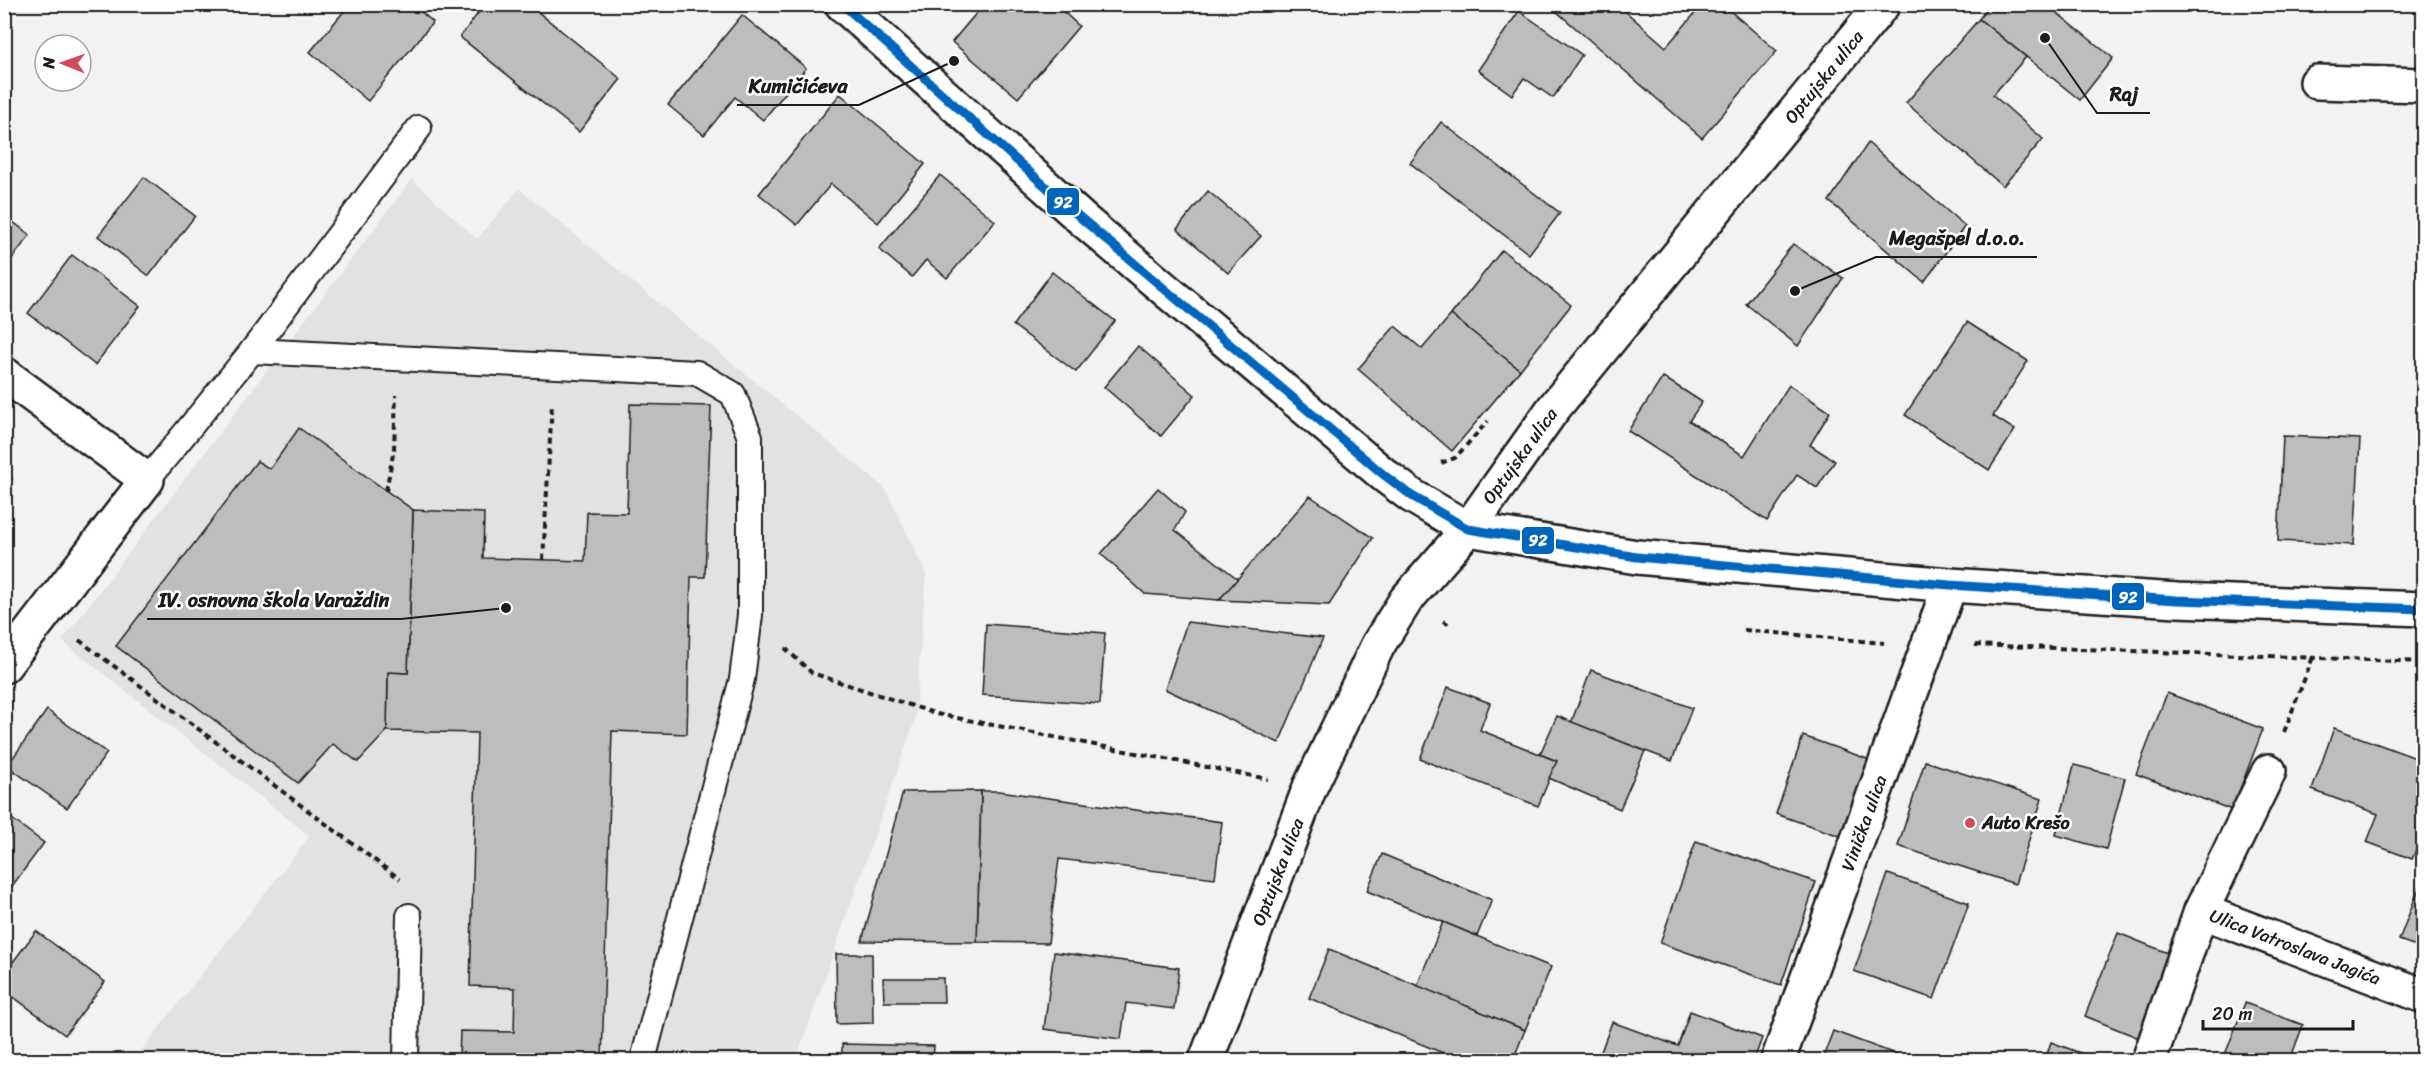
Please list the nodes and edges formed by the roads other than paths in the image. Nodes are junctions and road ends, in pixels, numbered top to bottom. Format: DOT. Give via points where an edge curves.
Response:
graph roads {
  1 [pos="842,4"];
  2 [pos="1883,4"];
  3 [pos="2317,81"];
  4 [pos="2424,85"];
  5 [pos="419,128"];
  6 [pos="252,351"];
  7 [pos="4,374"];
  8 [pos="147,480"];
  9 [pos="1468,529"];
  10 [pos="1950,585"];
  11 [pos="2424,609"];
  12 [pos="4,666"];
  13 [pos="2270,771"];
  14 [pos="2201,911"];
  15 [pos="409,916"];
  16 [pos="2424,996"];
  17 [pos="406,1060"];
  18 [pos="643,1060"];
  19 [pos="1206,1060"];
  20 [pos="1778,1060"];
  21 [pos="2149,1060"];
  1 -- 9 [label="street" via="1082,219 1384,476"];
  2 -- 9 [label="street, Optujska ulica" via="1553,409"];
  3 -- 4 [label="street"];
  5 -- 6 [label="lane"];
  6 -- 8 [label="lane"];
  6 -- 18 [label="lane" via="697,373 734,394 750,437 750,615 742,679"];
  7 -- 8 [label="street"];
  8 -- 12 [label="street"];
  9 -- 10 [label="street" via="1637,557"];
  9 -- 19 [label="street, Optujska ulica" via="1406,600 1378,645 1310,787"];
  10 -- 11 [label="street" via="2177,600"];
  10 -- 20 [label="street, Vinička ulica"];
  13 -- 14 [label="street, Ulica Vatroslava Jagića"];
  14 -- 16 [label="street, Ulica Vatroslava Jagića"];
  14 -- 21 [label="street, Ulica Vatroslava Jagića"];
  15 -- 17 [label="lane"];
}
